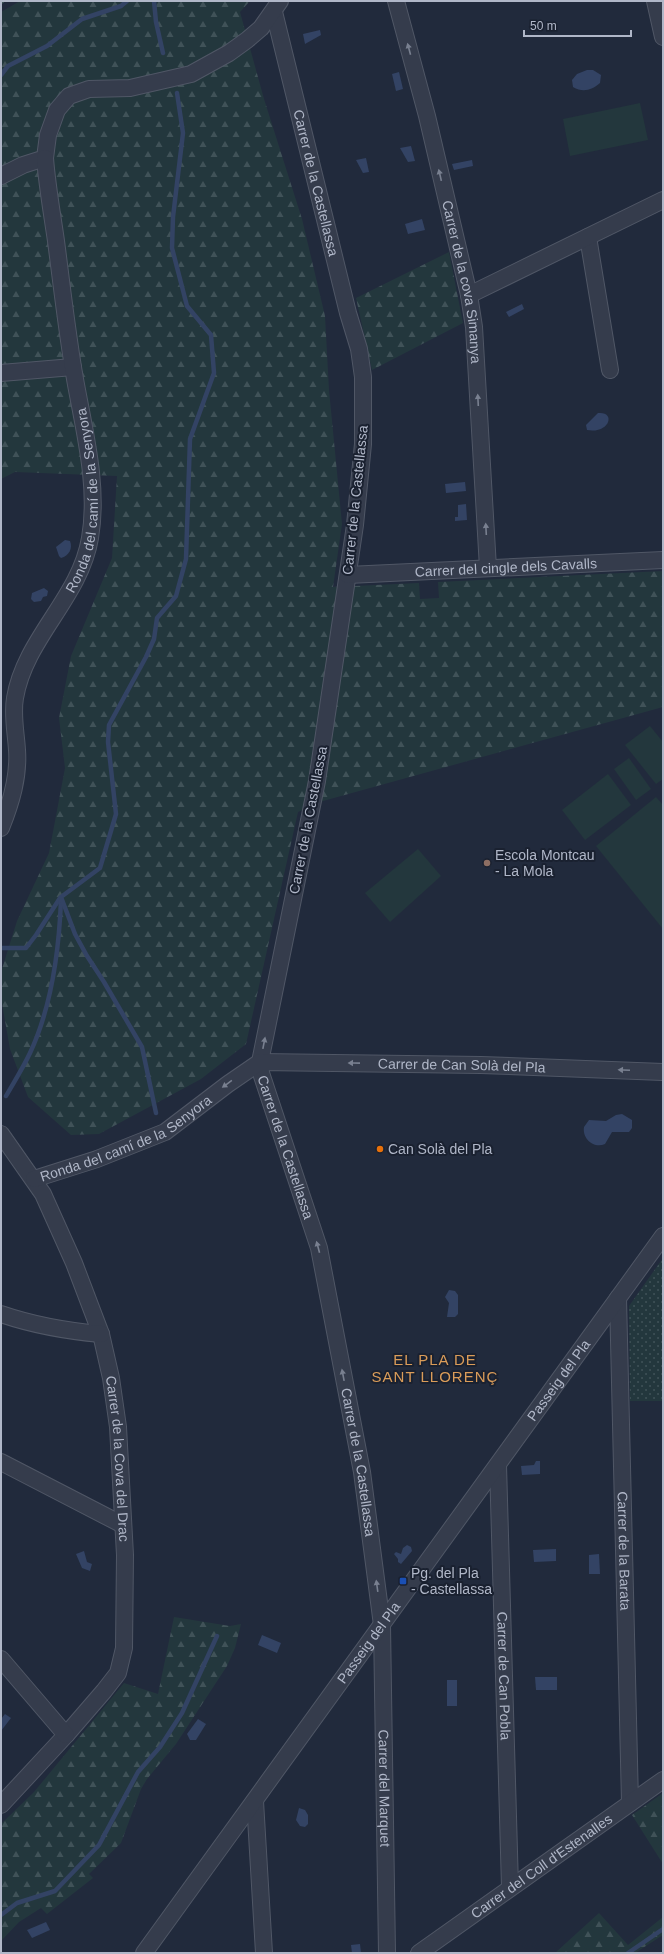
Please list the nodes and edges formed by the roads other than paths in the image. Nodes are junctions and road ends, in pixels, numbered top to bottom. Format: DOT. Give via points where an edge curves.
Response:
graph roads {
  1 [pos="396,1"];
  2 [pos="655,1"];
  3 [pos="277,6"];
  4 [pos="663,37"];
  5 [pos="46,158"];
  6 [pos="1,176"];
  7 [pos="663,200"];
  8 [pos="588,237"];
  9 [pos="469,295"];
  10 [pos="73,367"];
  11 [pos="610,370"];
  12 [pos="1,373"];
  13 [pos="663,560"];
  14 [pos="488,568"];
  15 [pos="348,575"];
  16 [pos="1,828"];
  17 [pos="260,1062"];
  18 [pos="663,1072"];
  19 [pos="1,1134"];
  20 [pos="34,1178"];
  21 [pos="663,1236"];
  22 [pos="618,1298"];
  23 [pos="1,1314"];
  24 [pos="100,1334"];
  25 [pos="1,1462"];
  26 [pos="498,1465"];
  27 [pos="122,1525"];
  28 [pos="382,1625"];
  29 [pos="1,1659"];
  30 [pos="66,1735"];
  31 [pos="663,1780"];
  32 [pos="255,1801"];
  33 [pos="630,1803"];
  34 [pos="1,1805"];
  35 [pos="510,1887"];
  36 [pos="144,1953"];
  37 [pos="264,1953"];
  38 [pos="387,1953"];
  39 [pos="419,1953"];
  9 -- 1 [label="street, Carrer de la cova Simanya, one-way" via="427,116"];
  2 -- 4 [label="street"];
  3 -- 5 [label="street, Ronda del camí de la Senyora" via="261,28 247,40 230,53 190,74 130,88 89,89 69,96 57,110 48,135"];
  3 -- 15 [label="street, Carrer de la Castellassa" via="348,313 359,349 363,377 363,444"];
  5 -- 6 [label="street" via="23,165"];
  5 -- 10 [label="street, Ronda del camí de la Senyora"];
  7 -- 8 [label="street"];
  8 -- 9 [label="street"];
  8 -- 11 [label="street"];
  14 -- 9 [label="street, Carrer de la cova Simanya, one-way" via="474,327"];
  10 -- 12 [label="street"];
  10 -- 16 [label="street, Ronda del camí de la Senyora" via="92,487 90,537 80,573 30,655 20,681 15,698 16,778"];
  13 -- 14 [label="street, Carrer del cingle dels Cavalls"];
  14 -- 15 [label="street, Carrer del cingle dels Cavalls"];
  17 -- 15 [label="street, Carrer de la Castellassa, one-way" via="317,782"];
  18 -- 17 [label="street, Carrer de Can Solà del Pla, one-way" via="481,1065"];
  17 -- 20 [label="street, Ronda del camí de la Senyora, one-way" via="165,1132 104,1156"];
  28 -- 17 [label="street, Carrer de la Castellassa, one-way" via="362,1472 319,1248 261,1073"];
  19 -- 20 [label="street, Ronda del camí de la Senyora"];
  20 -- 24 [label="street, Carrer de la Cova del Drac" via="74,1263"];
  21 -- 22 [label="street, Passeig del Pla"];
  22 -- 26 [label="street, Passeig del Pla"];
  22 -- 33 [label="street, Carrer de la Barata"];
  23 -- 24 [label="street" via="44,1326"];
  24 -- 27 [label="street, Carrer de la Cova del Drac" via="111,1378 118,1427"];
  25 -- 27 [label="street"];
  26 -- 28 [label="street, Passeig del Pla"];
  26 -- 35 [label="street, Carrer de Can Pobla"];
  27 -- 30 [label="street, Carrer de la Cova del Drac" via="125,1555 124,1648 118,1672"];
  28 -- 32 [label="street, Passeig del Pla"];
  28 -- 38 [label="street, Carrer del Marquet"];
  29 -- 30 [label="street"];
  30 -- 34 [label="street, Carrer de la Cova del Drac"];
  31 -- 33 [label="street, Carrer del Coll d'Estenalles"];
  32 -- 36 [label="street, Passeig del Pla"];
  32 -- 37 [label="street"];
  33 -- 35 [label="street, Carrer del Coll d'Estenalles"];
  35 -- 39 [label="street, Carrer del Coll d'Estenalles"];
}
